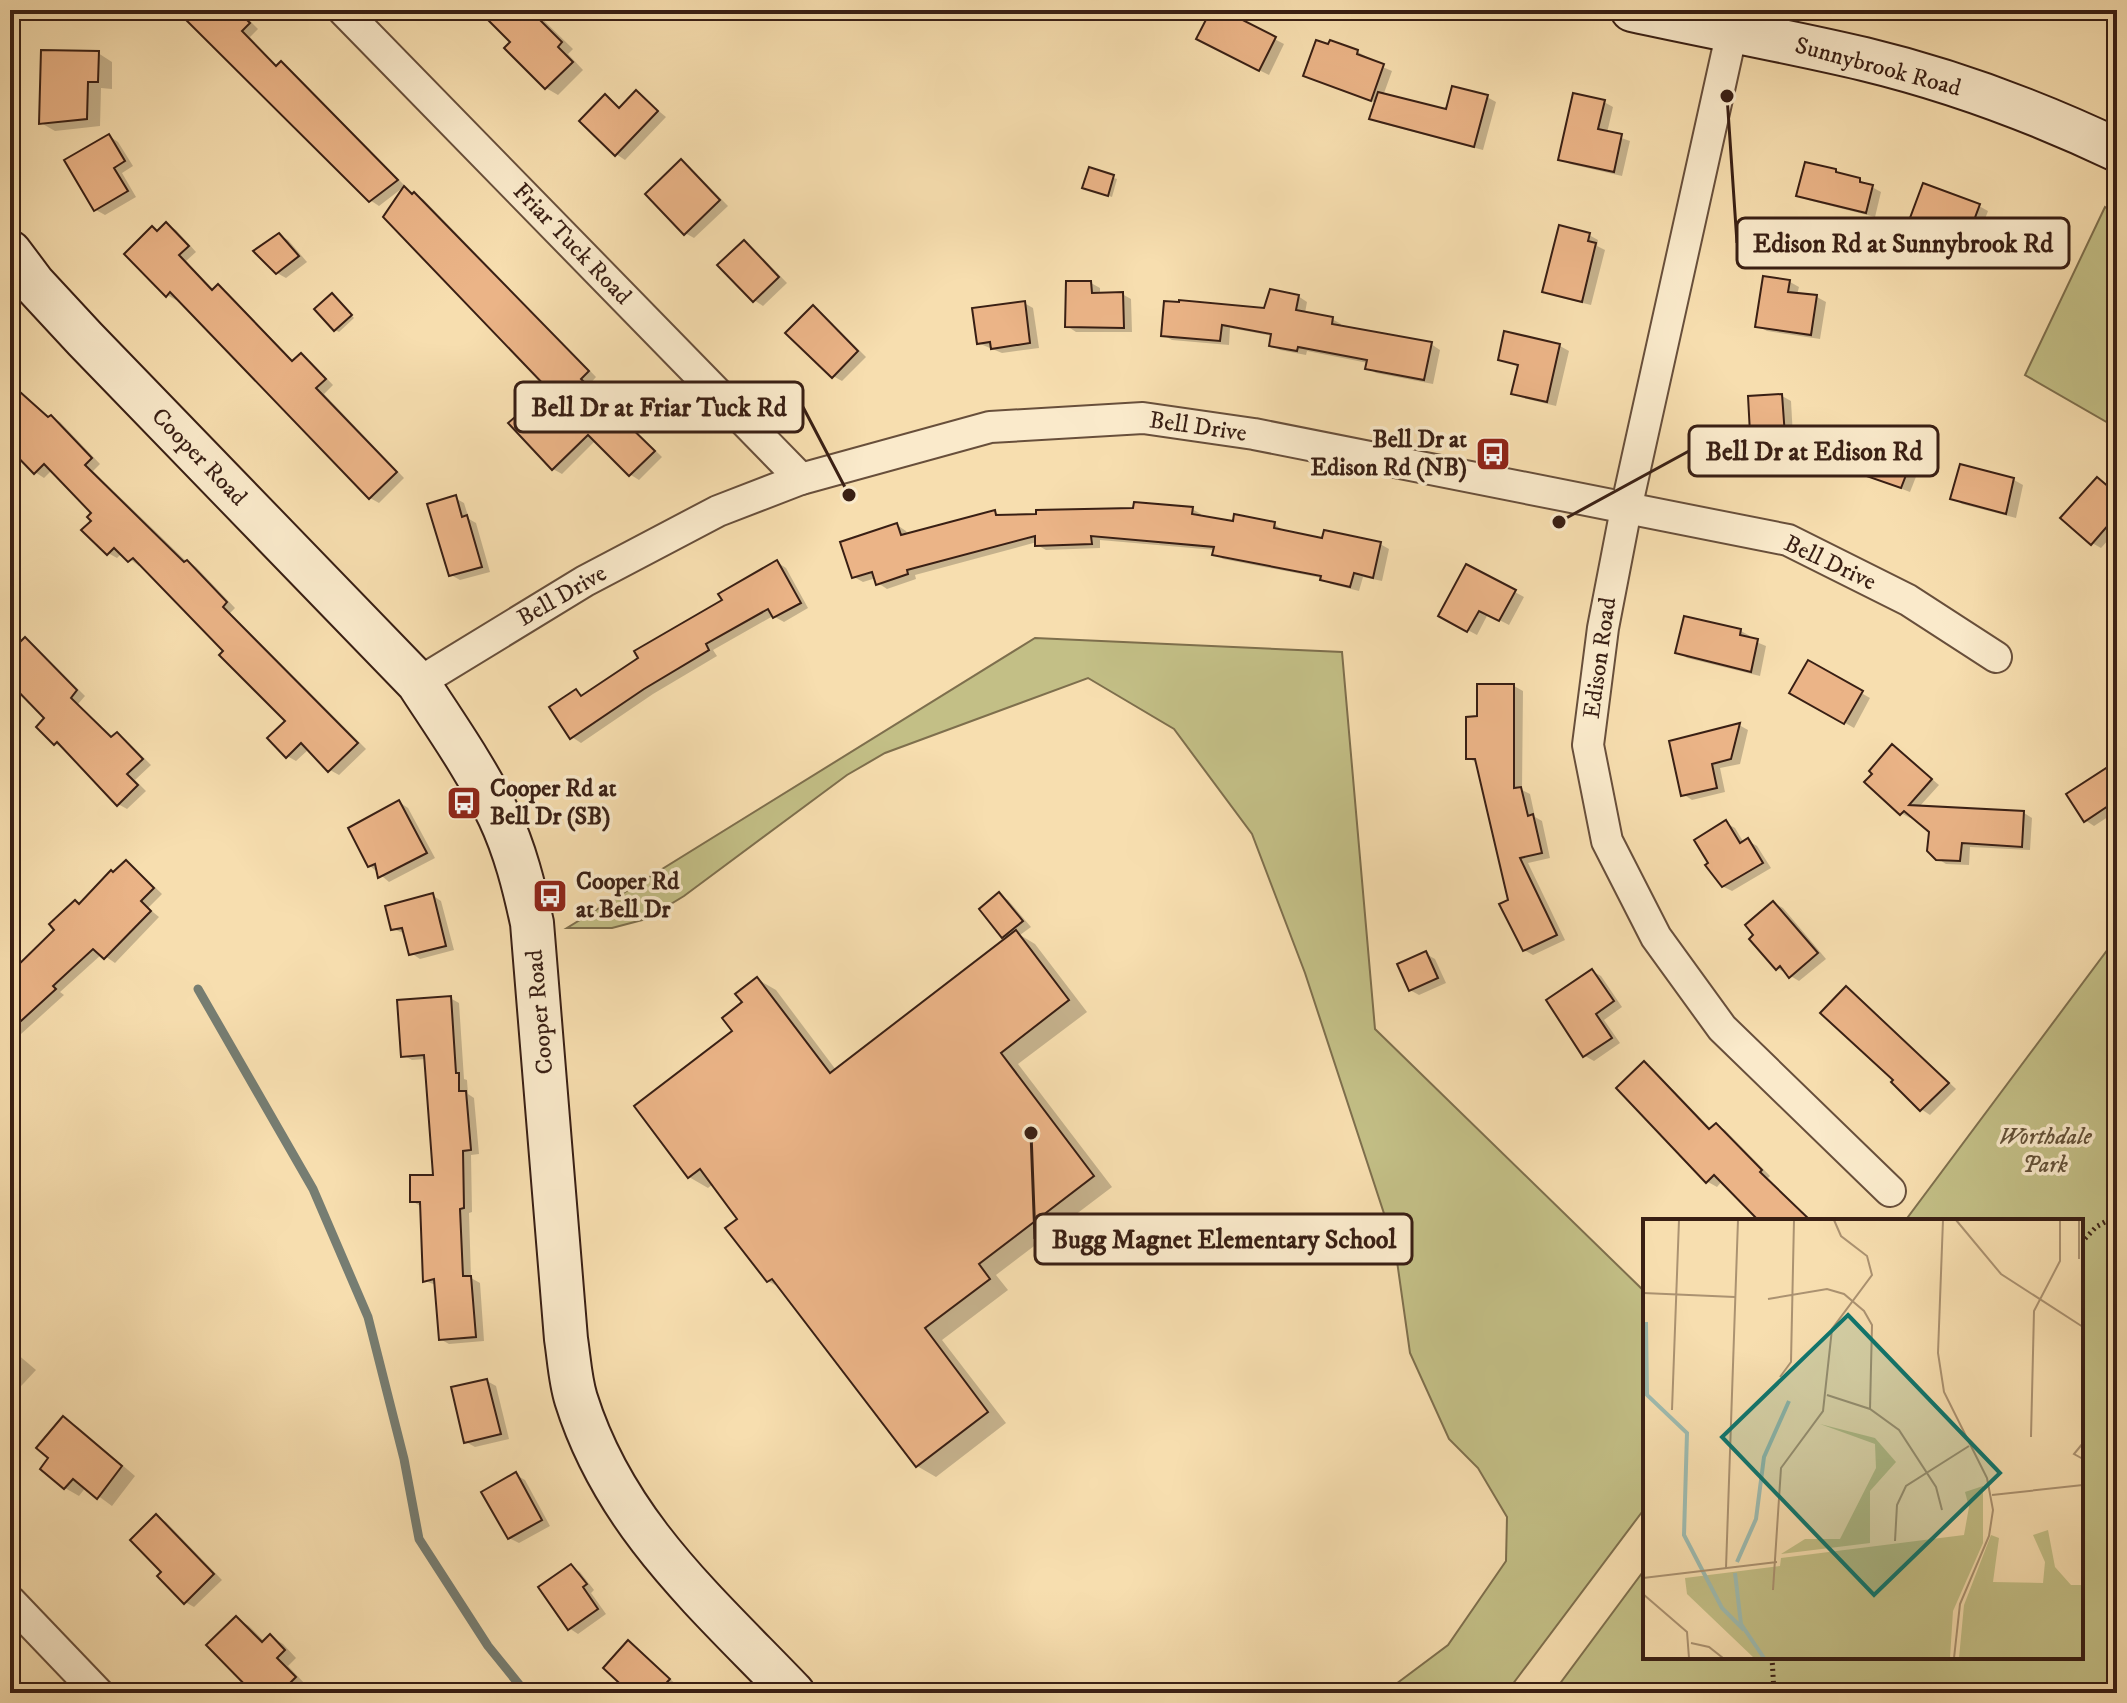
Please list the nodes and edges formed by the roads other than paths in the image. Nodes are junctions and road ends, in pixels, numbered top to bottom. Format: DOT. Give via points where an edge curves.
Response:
graph roads {
  1 [pos="343,10"];
  2 [pos="1632,10"];
  3 [pos="1732,31"];
  4 [pos="2117,150"];
  5 [pos="10,252"];
  6 [pos="801,479"];
  7 [pos="1626,509"];
  8 [pos="1996,657"];
  9 [pos="418,683"];
  10 [pos="1890,1191"];
  11 [pos="10,1601"];
  12 [pos="98,1693"];
  13 [pos="793,1693"];
  1 -- 6 [label="street, Friar Tuck Road"];
  2 -- 3 [label="street, Sunnybrook Road"];
  3 -- 4 [label="street, Sunnybrook Road" via="1866,60 1978,93"];
  3 -- 7 [label="street, Edison Road"];
  5 -- 9 [label="street, Cooper Road" via="85,339"];
  6 -- 7 [label="street, Bell Drive" via="990,427 1143,418 1254,434"];
  6 -- 9 [label="street, Bell Drive" via="718,511 585,581"];
  7 -- 8 [label="street, Bell Drive" via="1788,540 1908,600"];
  7 -- 10 [label="street, Edison Road" via="1588,745 1607,841 1656,937 1722,1028"];
  9 -- 13 [label="street, Cooper Road" via="499,816 524,886 539,985 575,1397 617,1493 648,1539"];
  11 -- 12 [label="street"];
}
